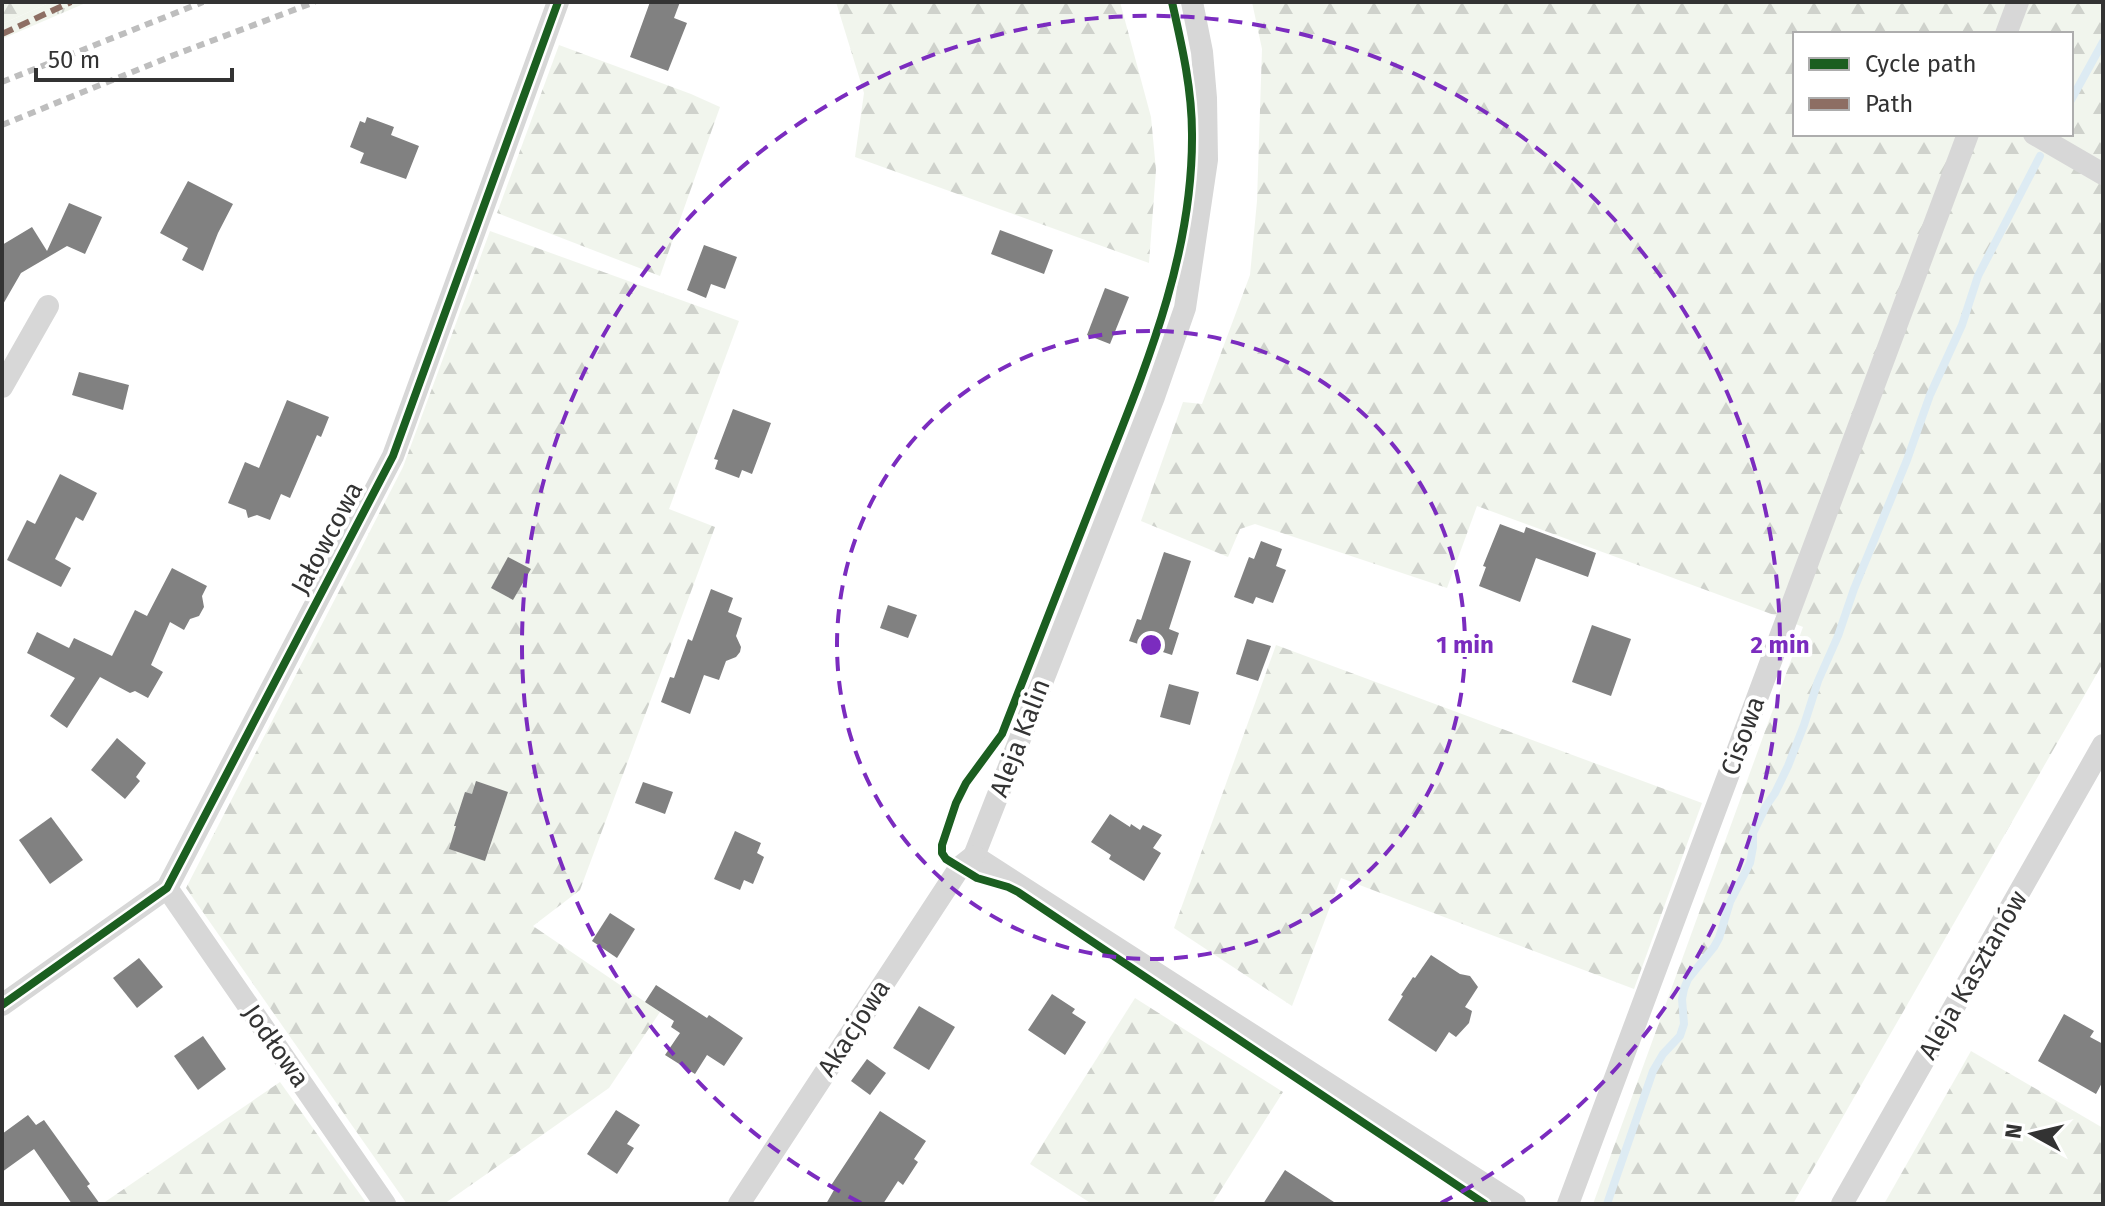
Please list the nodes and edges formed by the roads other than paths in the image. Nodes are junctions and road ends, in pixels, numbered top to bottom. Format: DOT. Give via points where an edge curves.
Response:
graph roads {
  1 [pos="558,2"];
  2 [pos="1192,2"];
  3 [pos="2018,2"];
  4 [pos="2007,32"];
  5 [pos="1967,136"];
  6 [pos="2037,136"];
  7 [pos="2103,174"];
  8 [pos="48,306"];
  9 [pos="2,387"];
  10 [pos="2103,745"];
  11 [pos="974,856"];
  12 [pos="167,888"];
  13 [pos="2,1005"];
  14 [pos="385,1204"];
  15 [pos="739,1204"];
  16 [pos="1515,1204"];
  17 [pos="1568,1204"];
  18 [pos="1842,1204"];
  1 -- 12 [label="street, Jałowcowa" via="393,456"];
  2 -- 11 [label="street, Aleja Kalin" via="1202,52 1207,160 1185,308"];
  3 -- 4 [label="street"];
  5 -- 17 [label="street, Cisowa"];
  6 -- 7 [label="street"];
  8 -- 9 [label="street"];
  10 -- 18 [label="street, Aleja Kasztanów"];
  11 -- 15 [label="street, Akacjowa" via="960,867"];
  11 -- 16 [label="street"];
  12 -- 13 [label="street, Jałowcowa"];
  12 -- 14 [label="street, Jodłowa"];
}
